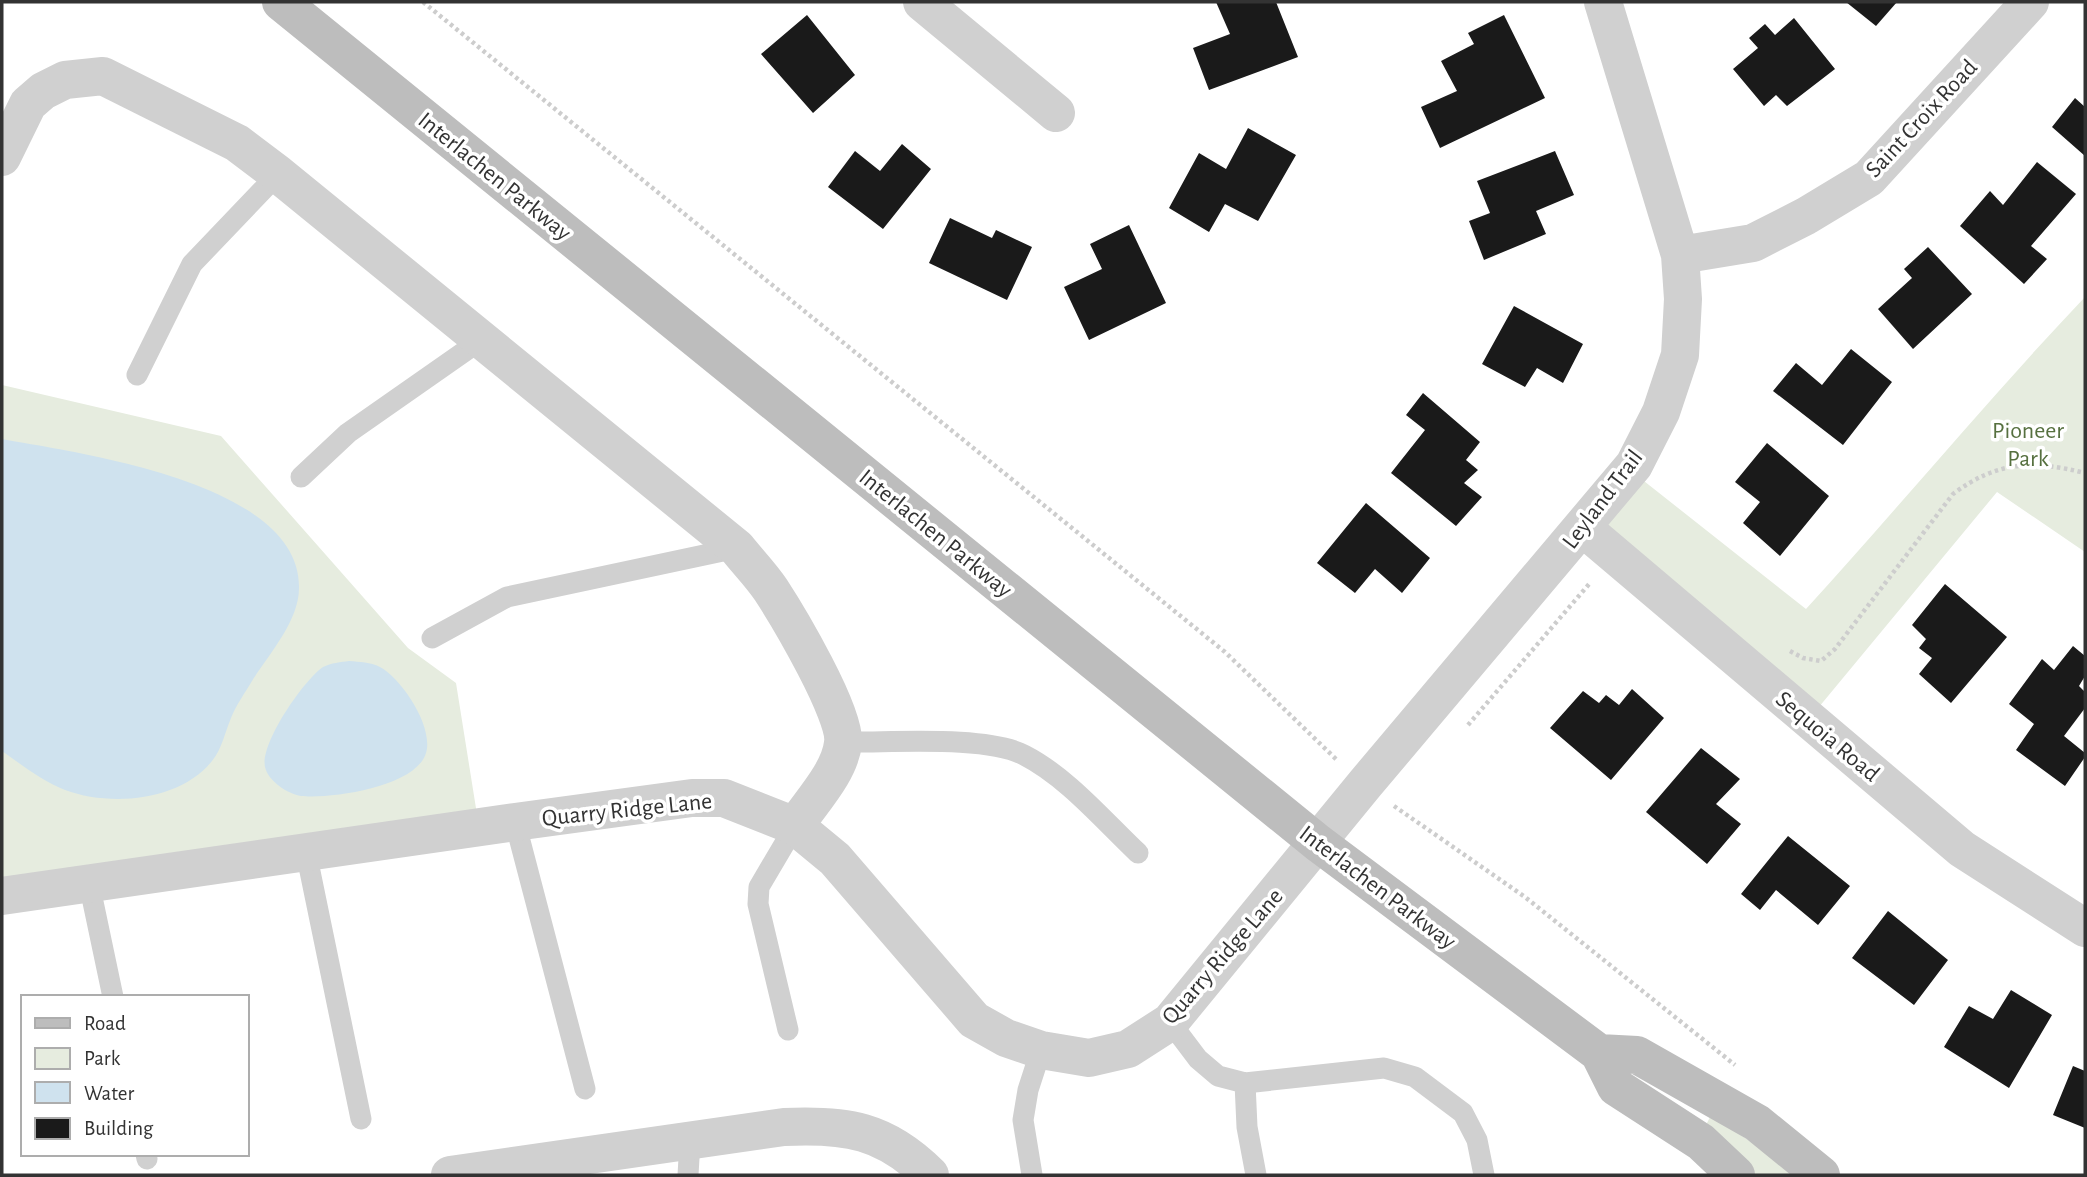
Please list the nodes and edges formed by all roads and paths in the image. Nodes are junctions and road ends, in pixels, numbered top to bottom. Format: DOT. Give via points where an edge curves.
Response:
graph roads {
  1 [pos="281,2"];
  2 [pos="424,2"];
  3 [pos="922,2"];
  4 [pos="1603,2"];
  5 [pos="2030,2"];
  6 [pos="1056,113"];
  7 [pos="2,157"];
  8 [pos="278,174"];
  9 [pos="1680,255"];
  10 [pos="481,340"];
  11 [pos="137,375"];
  12 [pos="301,477"];
  13 [pos="1583,528"];
  14 [pos="737,548"];
  15 [pos="432,638"];
  16 [pos="844,742"];
  17 [pos="1365,783"];
  18 [pos="515,822"];
  19 [pos="795,826"];
  20 [pos="1318,843"];
  21 [pos="306,852"];
  22 [pos="1138,853"];
  23 [pos="89,883"];
  24 [pos="2,896"];
  25 [pos="2085,928"];
  26 [pos="113,995"];
  27 [pos="1170,1022"];
  28 [pos="788,1030"];
  29 [pos="1041,1050"];
  30 [pos="1599,1053"];
  31 [pos="1741,1069"];
  32 [pos="1245,1083"];
  33 [pos="585,1088"];
  34 [pos="361,1119"];
  35 [pos="689,1158"];
  36 [pos="462,1174"];
  37 [pos="930,1175"];
  38 [pos="1032,1175"];
  39 [pos="1256,1175"];
  40 [pos="1484,1175"];
  41 [pos="1736,1175"];
  42 [pos="1821,1175"];
  1 -- 20 [label="street, Interlachen Parkway"];
  2 -- 17 [label="path" via="1225,652"];
  3 -- 6 [label="street"];
  4 -- 9 [label="street, Leyland Trail"];
  5 -- 9 [label="street, Saint Croix Road" via="1869,177 1753,243"];
  7 -- 8 [label="street" via="28,104 43,91 65,80 103,76 237,143"];
  8 -- 10 [label="street"];
  8 -- 11 [label="lane" via="191,264"];
  9 -- 13 [label="street, Leyland Trail" via="1680,355 1661,412 1634,465"];
  10 -- 12 [label="lane" via="348,433"];
  10 -- 14 [label="street"];
  13 -- 17 [label="street, Leyland Trail"];
  13 -- 25 [label="street, Sequoia Road" via="1962,849"];
  14 -- 15 [label="lane" via="507,597"];
  14 -- 16 [label="street" via="771,590 824,684"];
  16 -- 19 [label="street" via="837,762"];
  16 -- 22 [label="lane" via="985,744 1022,754 1051,772"];
  17 -- 20 [label="street, Leyland Trail"];
  17 -- 31 [label="path" via="1525,897"];
  18 -- 19 [label="street, Quarry Ridge Lane" via="692,798 724,798"];
  18 -- 21 [label="street, Quarry Ridge Lane"];
  18 -- 33 [label="lane"];
  19 -- 28 [label="lane" via="759,887 758,904"];
  19 -- 29 [label="street, Quarry Ridge Lane" via="835,859 974,1020"];
  20 -- 27 [label="street, Quarry Ridge Lane"];
  20 -- 30 [label="street, Interlachen Parkway"];
  21 -- 23 [label="street, Quarry Ridge Lane"];
  21 -- 34 [label="lane"];
  23 -- 24 [label="street, Quarry Ridge Lane"];
  23 -- 26 [label="lane"];
  27 -- 29 [label="street, Quarry Ridge Lane" via="1128,1049 1089,1058"];
  27 -- 32 [label="lane" via="1198,1059 1218,1076"];
  29 -- 38 [label="lane" via="1023,1120"];
  30 -- 41 [label="street, Interlachen Parkway" via="1616,1087 1701,1142"];
  30 -- 42 [label="street" via="1637,1055 1757,1123"];
  32 -- 39 [label="lane"];
  32 -- 40 [label="lane" via="1384,1068 1415,1077 1463,1113 1477,1140"];
  35 -- 36 [label="street"];
  35 -- 37 [label="street" via="784,1127 846,1127 908,1153"];
}
